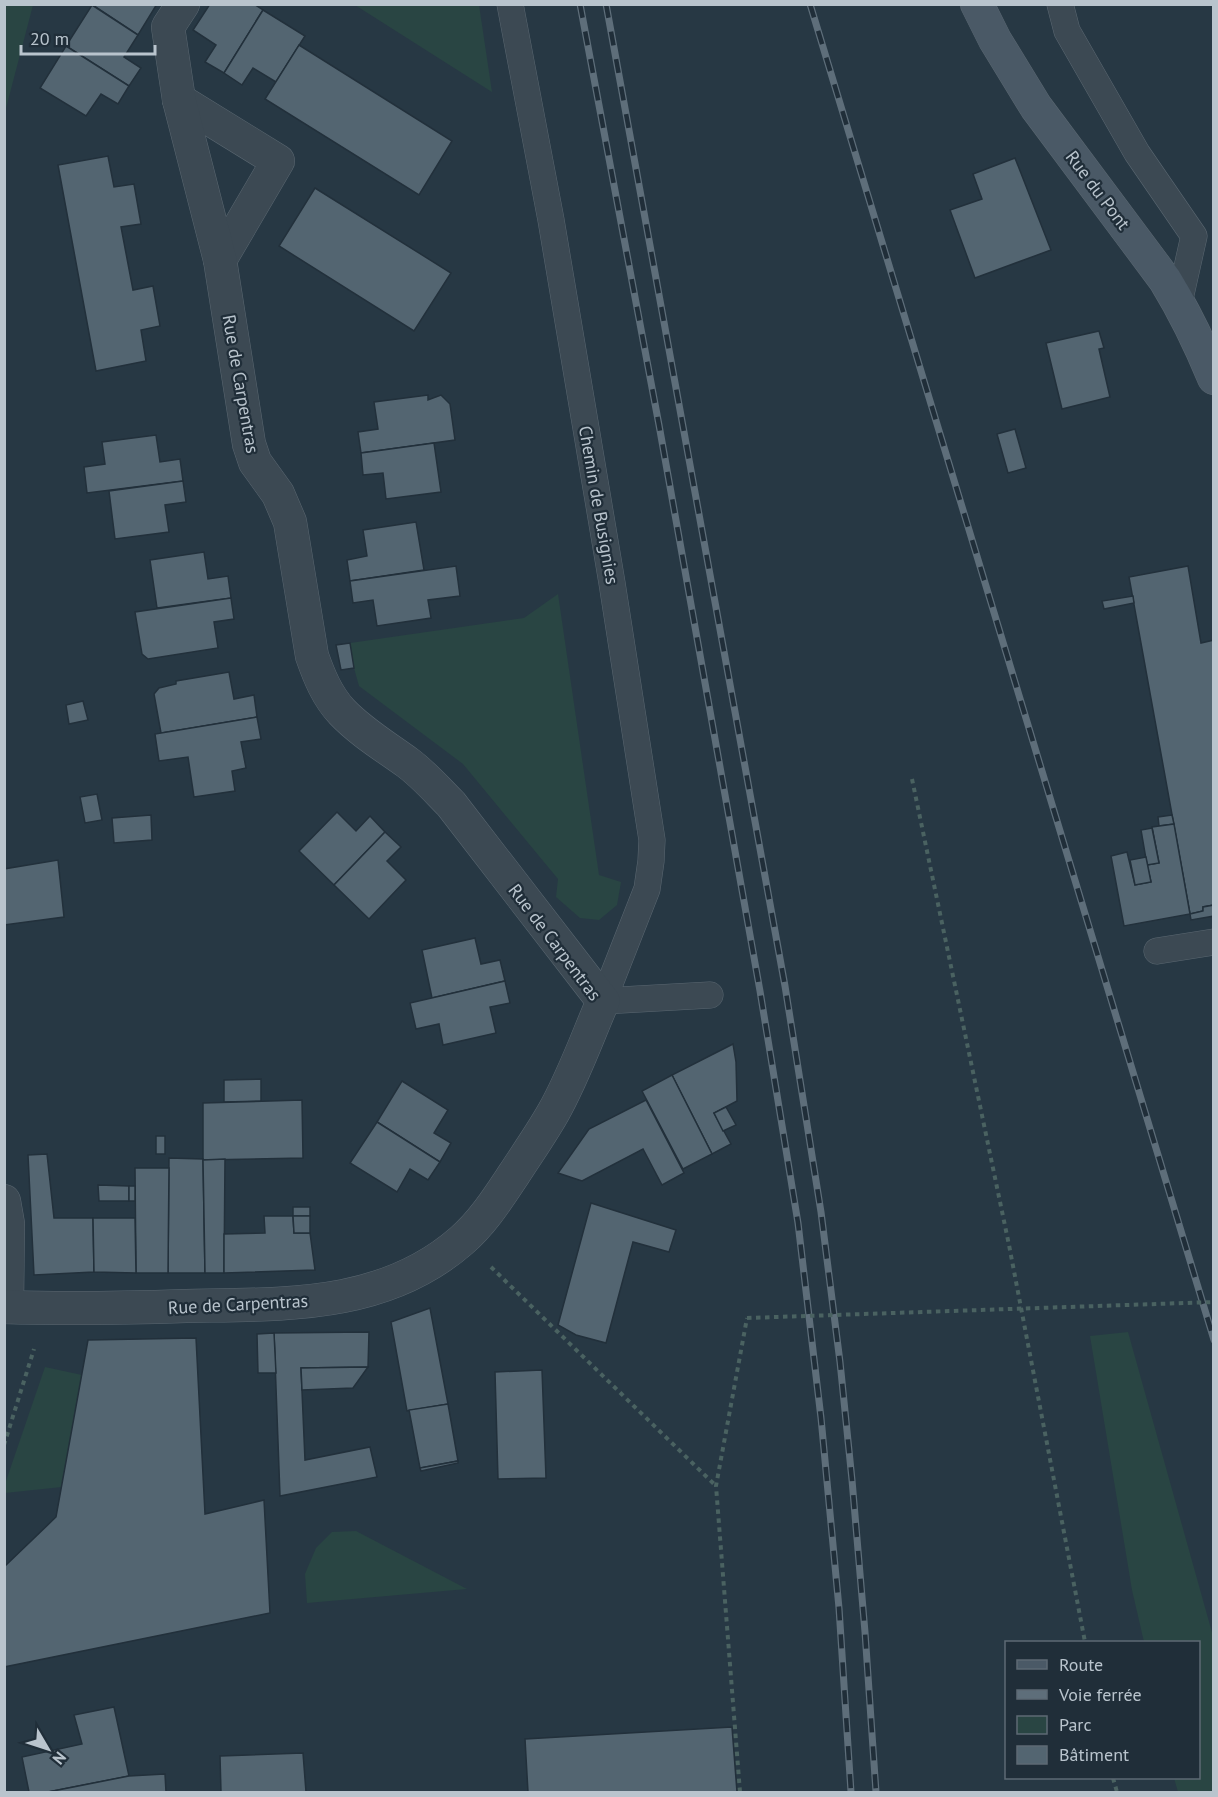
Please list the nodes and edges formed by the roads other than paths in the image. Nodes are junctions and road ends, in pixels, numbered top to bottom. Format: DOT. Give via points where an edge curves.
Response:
graph roads {
  1 [pos="183,4"];
  2 [pos="510,4"];
  3 [pos="977,4"];
  4 [pos="1060,4"];
  5 [pos="179,100"];
  6 [pos="220,260"];
  7 [pos="1179,303"];
  8 [pos="1214,378"];
  9 [pos="1214,942"];
  10 [pos="1157,951"];
  11 [pos="710,995"];
  12 [pos="603,1001"];
  13 [pos="4,1201"];
  14 [pos="6,1307"];
  1 -- 5 [label="street, Rue de Carpentras" via="168,27"];
  2 -- 12 [label="lane, Chemin de Busignies" via="551,220 652,840 647,889"];
  3 -- 7 [label="street, Rue du Pont" via="1036,107"];
  4 -- 7 [label="lane" via="1067,31 1137,153 1194,236"];
  5 -- 6 [label="street, Rue de Carpentras"];
  5 -- 6 [label="street" via="278,161"];
  6 -- 12 [label="street, Rue de Carpentras" via="249,444 255,462 278,494 290,522 312,656 329,696 342,712 429,781 451,804"];
  7 -- 8 [label="street, Rue du Pont"];
  9 -- 10 [label="lane"];
  11 -- 12 [label="lane"];
  12 -- 14 [label="street, Rue de Carpentras" via="554,1111 495,1203 463,1240 423,1269 388,1285 332,1298 277,1304"];
  13 -- 14 [label="street" via="8,1224"];
}
